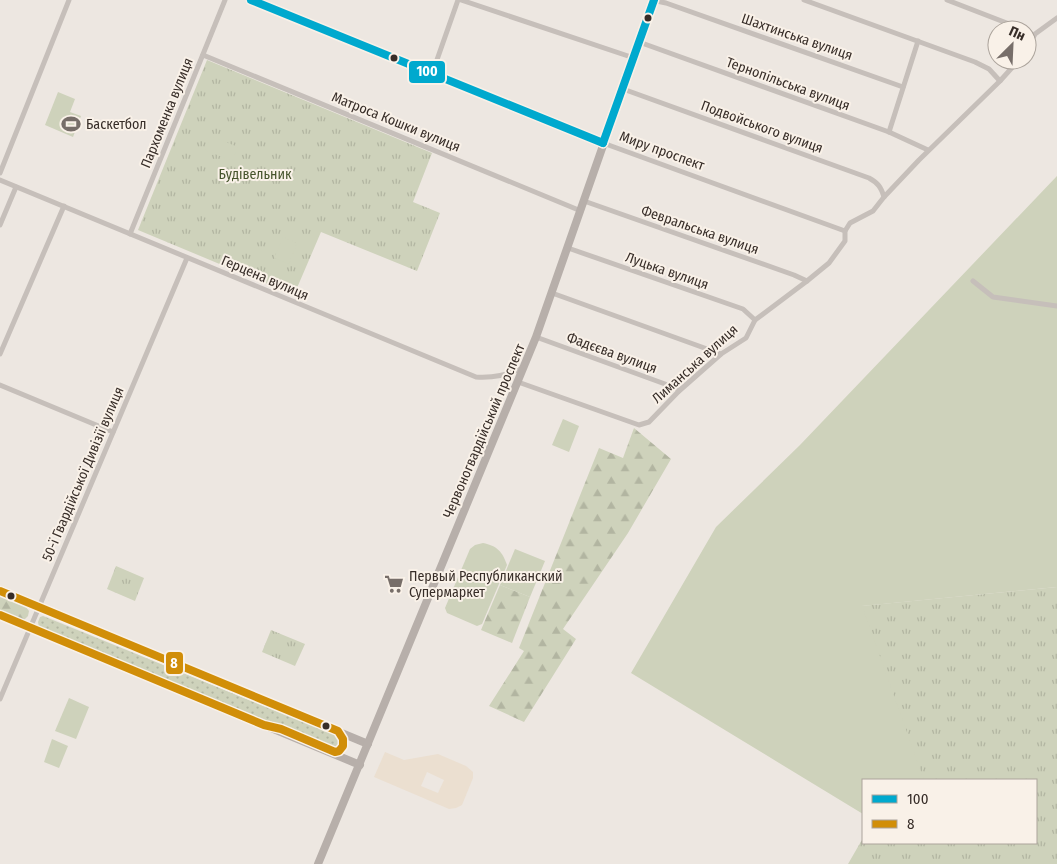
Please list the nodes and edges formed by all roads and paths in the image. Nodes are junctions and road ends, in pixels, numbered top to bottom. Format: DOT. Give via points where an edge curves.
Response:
graph roads {
  1 [pos="69,0"];
  2 [pos="225,0"];
  3 [pos="250,0"];
  4 [pos="459,0"];
  5 [pos="654,0"];
  6 [pos="804,0"];
  7 [pos="947,0"];
  8 [pos="1057,18"];
  9 [pos="1000,20"];
  10 [pos="1037,32"];
  11 [pos="918,41"];
  12 [pos="639,42"];
  13 [pos="203,55"];
  14 [pos="634,58"];
  15 [pos="1010,70"];
  16 [pos="432,74"];
  17 [pos="1000,81"];
  18 [pos="903,87"];
  19 [pos="623,89"];
  20 [pos="889,132"];
  21 [pos="603,143"];
  22 [pos="928,150"];
  23 [pos="0,173"];
  24 [pos="0,180"];
  25 [pos="16,186"];
  26 [pos="884,197"];
  27 [pos="584,201"];
  28 [pos="64,206"];
  29 [pos="581,211"];
  30 [pos="0,225"];
  31 [pos="845,231"];
  32 [pos="130,234"];
  33 [pos="568,248"];
  34 [pos="187,258"];
  35 [pos="807,281"];
  36 [pos="972,281"];
  37 [pos="552,293"];
  38 [pos="1057,306"];
  39 [pos="755,320"];
  40 [pos="536,337"];
  41 [pos="0,354"];
  42 [pos="721,354"];
  43 [pos="524,368"];
  44 [pos="518,382"];
  45 [pos="0,384"];
  46 [pos="679,391"];
  47 [pos="113,432"];
  48 [pos="0,591"];
  49 [pos="39,607"];
  50 [pos="0,616"];
  51 [pos="30,628"];
  52 [pos="0,699"];
  53 [pos="264,724"];
  54 [pos="338,731"];
  55 [pos="368,744"];
  56 [pos="360,765"];
  57 [pos="318,864"];
  1 -- 23 [label="street"];
  2 -- 13 [label="street, Пархоменка вулиця"];
  3 -- 16 [label="main road, Миру проспект"];
  4 -- 14 [label="street"];
  4 -- 16 [label="street"];
  5 -- 12 [label="main road, Червоногвардійський проспект"];
  5 -- 18 [label="street, Шахтинська вулиця"];
  6 -- 11 [label="street"];
  7 -- 9 [label="street"];
  8 -- 10 [label="street"];
  11 -- 17 [label="street" via="989,69"];
  11 -- 18 [label="street"];
  12 -- 14 [label="main road, Червоногвардійський проспект"];
  12 -- 20 [label="street, Тернопільська вулиця"];
  13 -- 29 [label="street, Матроса Кошки вулиця"];
  13 -- 32 [label="street, Пархоменка вулиця"];
  14 -- 19 [label="main road, Червоногвардійський проспект"];
  15 -- 17 [label="street, Лиманська вулиця"];
  16 -- 21 [label="main road, Миру проспект"];
  17 -- 22 [label="street, Лиманська вулиця"];
  18 -- 20 [label="street"];
  19 -- 21 [label="main road, Червоногвардійський проспект"];
  19 -- 26 [label="street, Подвойського вулиця" via="869,178 881,187"];
  20 -- 22 [label="street, Тернопільська вулиця"];
  21 -- 27 [label="main road, Червоногвардійський проспект"];
  21 -- 31 [label="street, Миру проспект"];
  22 -- 26 [label="street, Лиманська вулиця"];
  24 -- 25 [label="street, Герцена вулиця"];
  25 -- 28 [label="street, Герцена вулиця"];
  25 -- 30 [label="street"];
  26 -- 31 [label="street, Лиманська вулиця" via="873,210 850,223"];
  27 -- 29 [label="main road, Червоногвардійський проспект"];
  27 -- 35 [label="street, Февральська вулиця"];
  28 -- 32 [label="street, Герцена вулиця"];
  28 -- 41 [label="street"];
  29 -- 33 [label="main road, Червоногвардійський проспект"];
  31 -- 35 [label="street, Лиманська вулиця" via="845,241 839,250"];
  32 -- 34 [label="street, Герцена вулиця"];
  33 -- 37 [label="main road, Червоногвардійський проспект"];
  33 -- 39 [label="street, Луцька вулиця" via="743,309"];
  34 -- 43 [label="street, Герцена вулиця" via="476,377 492,378"];
  34 -- 47 [label="street, 50-ї Гвардійської Дивізії вулиця"];
  35 -- 39 [label="street, Лиманська вулиця"];
  36 -- 38 [label="street" via="993,297"];
  37 -- 40 [label="main road, Червоногвардійський проспект"];
  37 -- 42 [label="street"];
  39 -- 42 [label="street, Лиманська вулиця" via="746,338"];
  40 -- 43 [label="main road, Червоногвардійський проспект"];
  40 -- 46 [label="street, Фадєєва вулиця"];
  42 -- 46 [label="street, Лиманська вулиця"];
  43 -- 44 [label="main road, Червоногвардійський проспект"];
  44 -- 46 [label="street, Лиманська вулиця" via="639,425 649,422"];
  44 -- 55 [label="main road, Червоногвардійський проспект"];
  45 -- 47 [label="street"];
  47 -- 49 [label="street, 50-ї Гвардійської Дивізії вулиця"];
  48 -- 49 [label="main road"];
  49 -- 51 [label="street, 50-ї Гвардійської Дивізії вулиця"];
  49 -- 54 [label="main road"];
  50 -- 51 [label="main road"];
  51 -- 52 [label="street, 50-ї Гвардійської Дивізії вулиця"];
  51 -- 53 [label="main road"];
  53 -- 54 [label="main road" via="336,752 344,744"];
  53 -- 56 [label="main road"];
  54 -- 55 [label="main road"];
  55 -- 56 [label="main road, Червоногвардійський проспект"];
  56 -- 57 [label="main road, Червоногвардійський проспект"];
}
